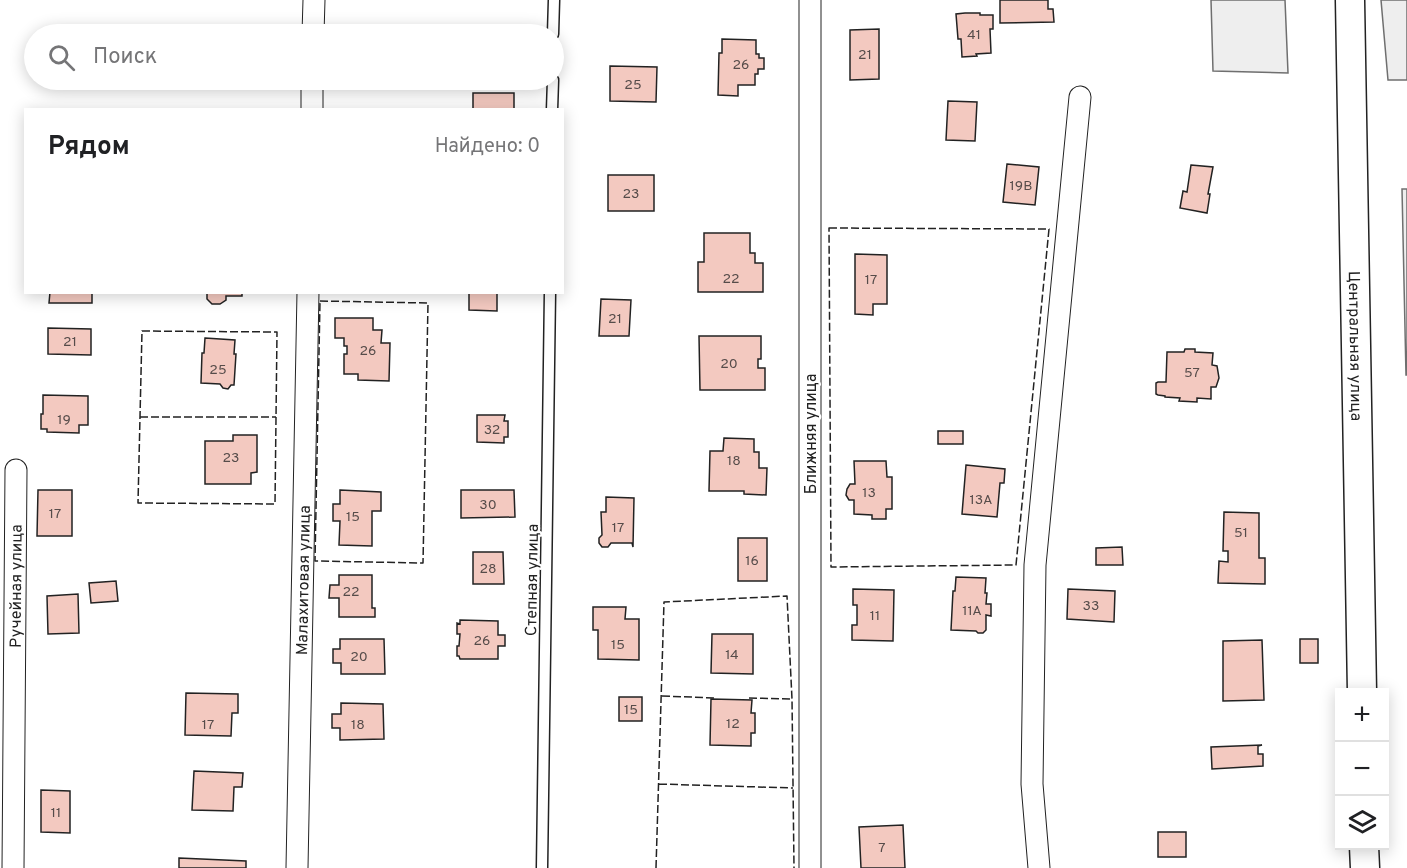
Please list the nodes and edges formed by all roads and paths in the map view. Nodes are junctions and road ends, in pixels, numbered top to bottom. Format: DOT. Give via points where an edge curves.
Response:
graph roads {
  1 [pos="314,0"];
  2 [pos="554,0"];
  3 [pos="810,0"];
  4 [pos="1350,0"];
  5 [pos="313,24"];
  6 [pos="554,24"];
  7 [pos="312,90"];
  8 [pos="553,90"];
  9 [pos="1080,97"];
  10 [pos="312,108"];
  11 [pos="552,108"];
  12 [pos="308,294"];
  13 [pos="550,294"];
  14 [pos="16,470"];
  15 [pos="1362,688"];
  16 [pos="8,702"];
  17 [pos="1364,850"];
  18 [pos="13,868"];
  19 [pos="297,868"];
  20 [pos="542,868"];
  21 [pos="810,868"];
  22 [pos="1039,868"];
  23 [pos="1365,868"];
  1 -- 5 [label="street"];
  2 -- 6 [label="lane"];
  3 -- 21 [label="street, Ближняя улица"];
  4 -- 15 [label="main road, Центральная улица"];
  7 -- 10 [label="street"];
  8 -- 11 [label="lane"];
  9 -- 22 [label="street" via="1035,566 1032,784"];
  12 -- 19 [label="street, Малахитовая улица"];
  13 -- 20 [label="lane, Степная улица"];
  14 -- 16 [label="street, Ручейная улица"];
  16 -- 18 [label="street, Ручейная улица"];
  17 -- 23 [label="main road"];
}
